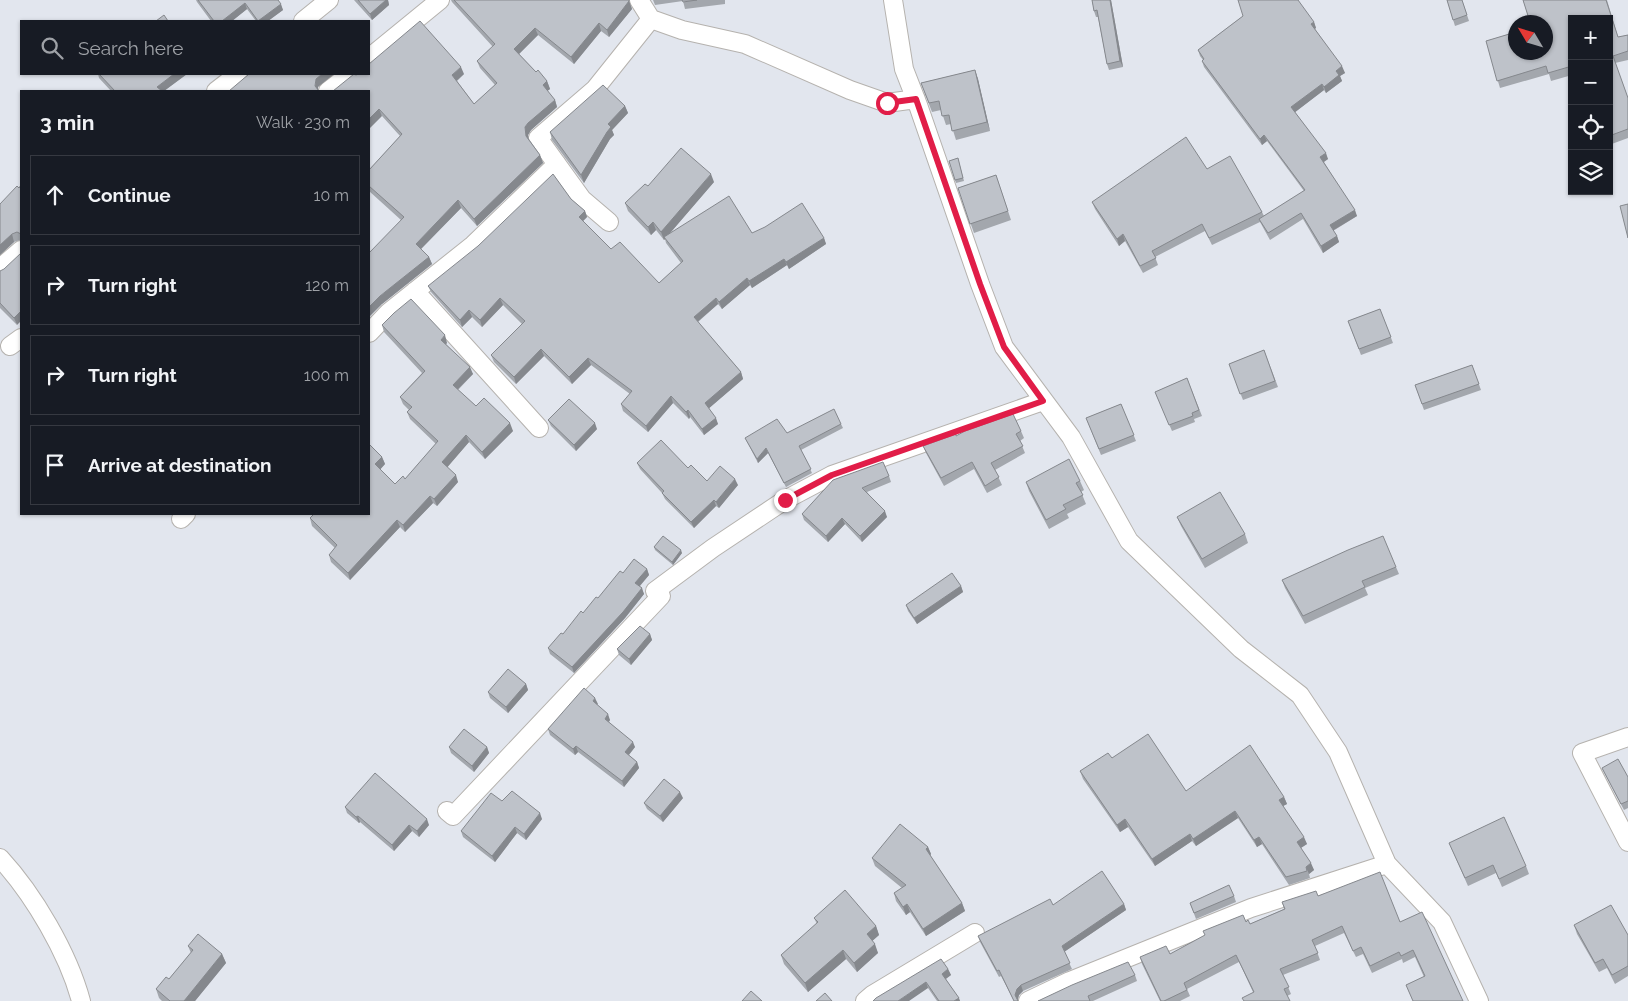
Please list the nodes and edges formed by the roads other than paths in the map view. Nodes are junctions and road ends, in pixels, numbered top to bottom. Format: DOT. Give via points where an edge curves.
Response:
graph roads {
  1 [pos="329,0"];
  2 [pos="440,0"];
  3 [pos="639,0"];
  4 [pos="893,0"];
  5 [pos="651,19"];
  6 [pos="304,20"];
  7 [pos="370,57"];
  8 [pos="237,75"];
  9 [pos="349,75"];
  10 [pos="217,90"];
  11 [pos="329,90"];
  12 [pos="916,99"];
  13 [pos="557,164"];
  14 [pos="610,222"];
  15 [pos="20,251"];
  16 [pos="0,268"];
  17 [pos="415,292"];
  18 [pos="370,332"];
  19 [pos="1043,401"];
  20 [pos="539,428"];
  21 [pos="1628,737"];
  22 [pos="447,811"];
  23 [pos="1628,842"];
  24 [pos="0,858"];
  25 [pos="1387,864"];
  26 [pos="975,933"];
  27 [pos="81,1001"];
  28 [pos="865,1001"];
  29 [pos="1028,1001"];
  30 [pos="1479,1001"];
  1 -- 6 [label="street"];
  2 -- 7 [label="street"];
  3 -- 5 [label="street"];
  4 -- 12 [label="street" via="904,69"];
  5 -- 12 [label="street" via="682,30 745,44 887,103"];
  5 -- 13 [label="street" via="596,88 538,138"];
  8 -- 10 [label="street"];
  9 -- 11 [label="street"];
  12 -- 19 [label="street" via="1004,347"];
  13 -- 14 [label="street" via="582,199"];
  13 -- 17 [label="street" via="473,245"];
  15 -- 16 [label="street"];
  17 -- 18 [label="street"];
  17 -- 20 [label="street"];
  19 -- 22 [label="street" via="832,475 785,500 713,548 655,591 660,596 473,795 453,816"];
  19 -- 25 [label="street" via="1071,437 1129,541 1241,649 1300,695 1338,752"];
  21 -- 23 [label="street" via="1582,753"];
  24 -- 27 [label="street" via="29,895 57,941 75,979"];
  25 -- 29 [label="street" via="1251,908"];
  25 -- 30 [label="street" via="1442,922"];
  26 -- 28 [label="street"];
}
